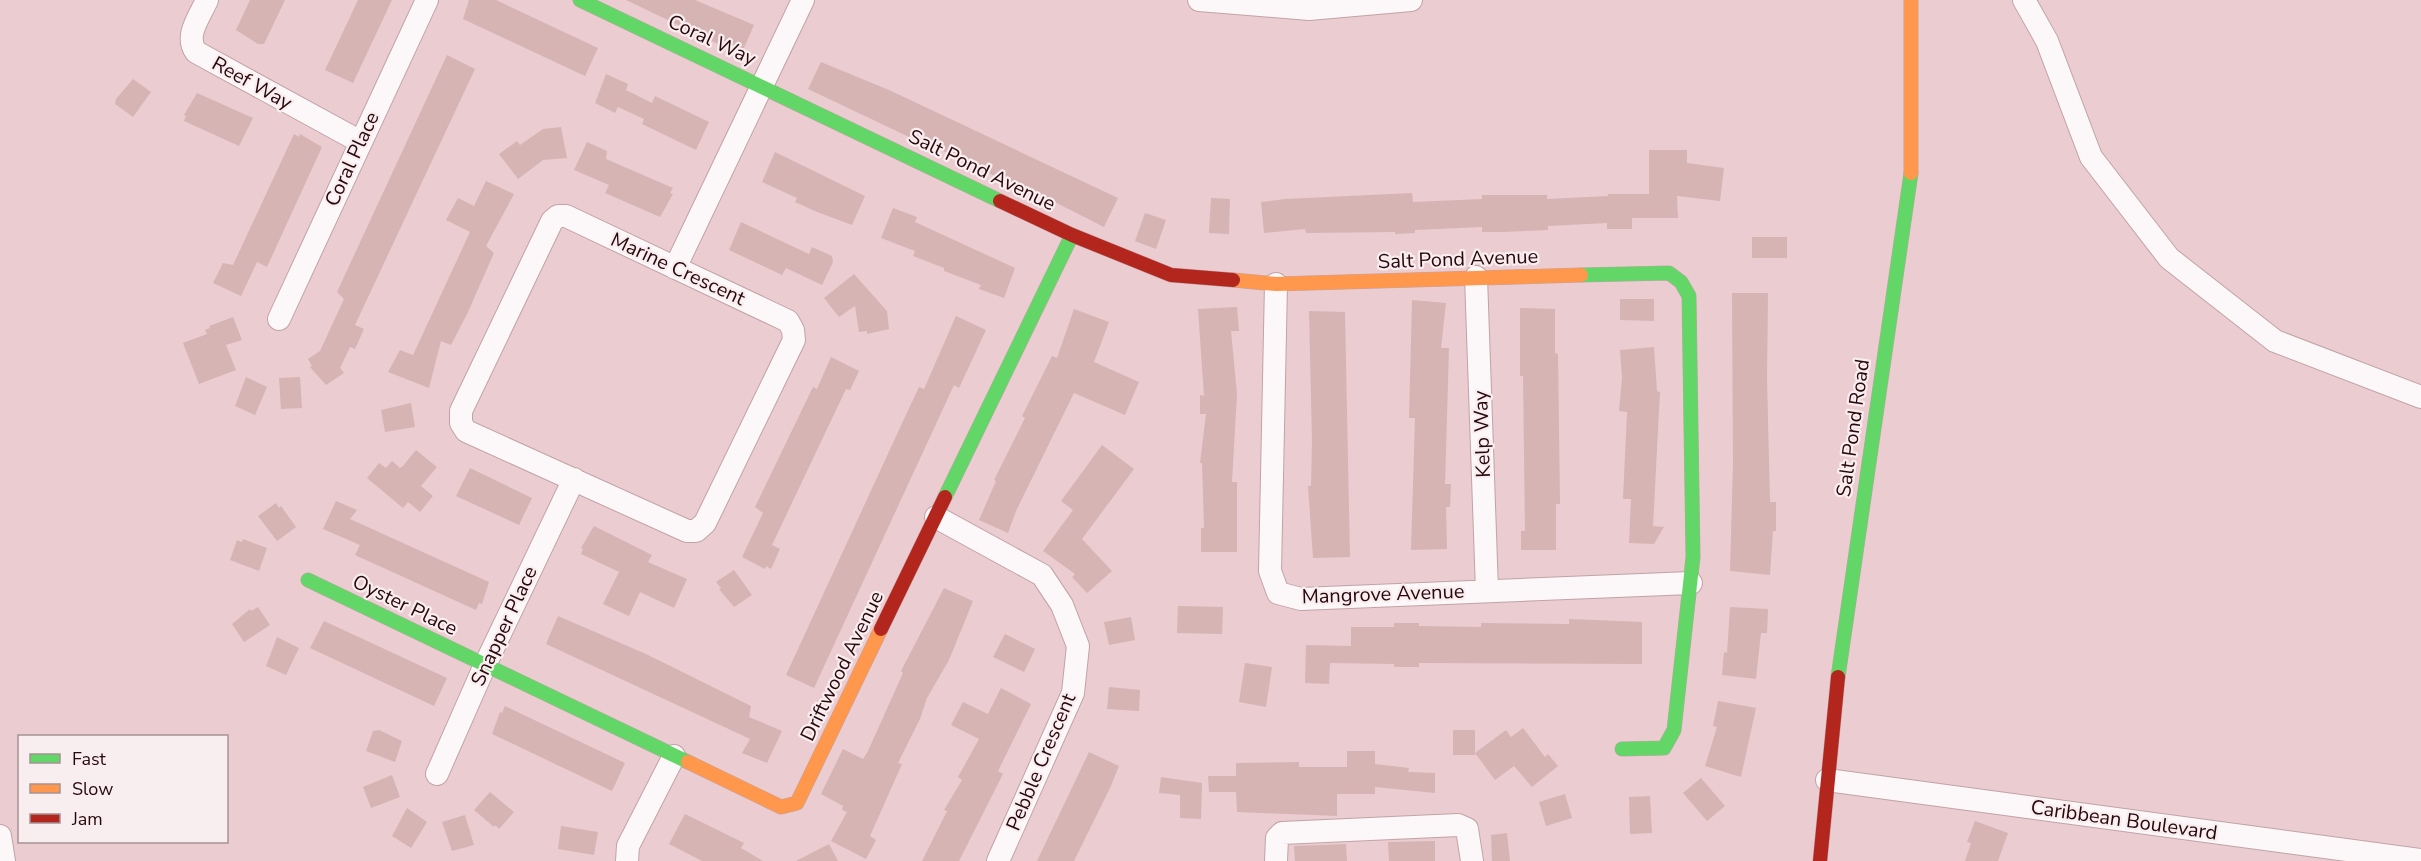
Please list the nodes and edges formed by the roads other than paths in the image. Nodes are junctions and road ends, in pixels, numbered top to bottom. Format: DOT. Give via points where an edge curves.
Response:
graph roads {
  1 [pos="207,0"];
  2 [pos="427,0"];
  3 [pos="580,0"];
  4 [pos="803,0"];
  5 [pos="1199,0"];
  6 [pos="1411,0"];
  7 [pos="1911,0"];
  8 [pos="2024,0"];
  9 [pos="761,85"];
  10 [pos="359,141"];
  11 [pos="1072,235"];
  12 [pos="675,268"];
  13 [pos="1476,277"];
  14 [pos="1276,284"];
  15 [pos="279,319"];
  16 [pos="2421,397"];
  17 [pos="574,479"];
  18 [pos="936,517"];
  19 [pos="308,580"];
  20 [pos="1690,584"];
  21 [pos="1487,591"];
  22 [pos="485,665"];
  23 [pos="1622,748"];
  24 [pos="674,756"];
  25 [pos="437,774"];
  26 [pos="1827,780"];
  27 [pos="0,836"];
  28 [pos="2421,860"];
  29 [pos="4,861"];
  30 [pos="627,861"];
  31 [pos="998,861"];
  32 [pos="1276,861"];
  33 [pos="1472,861"];
  34 [pos="1820,861"];
  1 -- 10 [label="street, Reef Way" via="191,35 190,45 196,52"];
  2 -- 10 [label="street, Coral Place"];
  3 -- 9 [label="street, Coral Way"];
  4 -- 9 [label="street"];
  5 -- 6 [label="street" via="1309,9"];
  7 -- 26 [label="street, Salt Pond Road" via="1912,165 1837,682"];
  8 -- 16 [label="street" via="2047,41 2091,157 2169,258 2275,341"];
  9 -- 11 [label="street, Salt Pond Avenue"];
  9 -- 12 [label="street"];
  10 -- 15 [label="street, Coral Place"];
  11 -- 14 [label="street, Salt Pond Avenue" via="1171,275"];
  11 -- 18 [label="street, Driftwood Avenue"];
  12 -- 17 [label="street, Marine Crescent" via="566,216 558,216 552,221 461,411 461,423 466,430"];
  12 -- 17 [label="street, Marine Crescent" via="788,321 794,340 705,523 696,531 687,531"];
  13 -- 14 [label="street, Salt Pond Avenue"];
  13 -- 20 [label="street, Salt Pond Avenue" via="1669,273 1681,282 1689,296 1693,557"];
  13 -- 21 [label="street, Kelp Way"];
  14 -- 21 [label="street, Mangrove Avenue" via="1270,571 1278,593 1301,599"];
  17 -- 22 [label="street, Snapper Place"];
  18 -- 24 [label="street, Driftwood Avenue" via="798,803 781,807"];
  18 -- 31 [label="street, Pebble Crescent" via="1042,575 1062,605 1078,646 1073,693"];
  19 -- 22 [label="street, Oyster Place"];
  20 -- 21 [label="street, Mangrove Avenue"];
  20 -- 23 [label="street, Salt Pond Avenue" via="1674,730 1664,748"];
  22 -- 24 [label="street, Driftwood Avenue"];
  22 -- 25 [label="street, Snapper Place"];
  24 -- 30 [label="street" via="628,846"];
  26 -- 28 [label="street, Caribbean Boulevard"];
  26 -- 34 [label="street, Salt Pond Road"];
  27 -- 29 [label="street"];
  32 -- 33 [label="street" via="1277,838 1282,833 1458,825 1467,829"];
}
